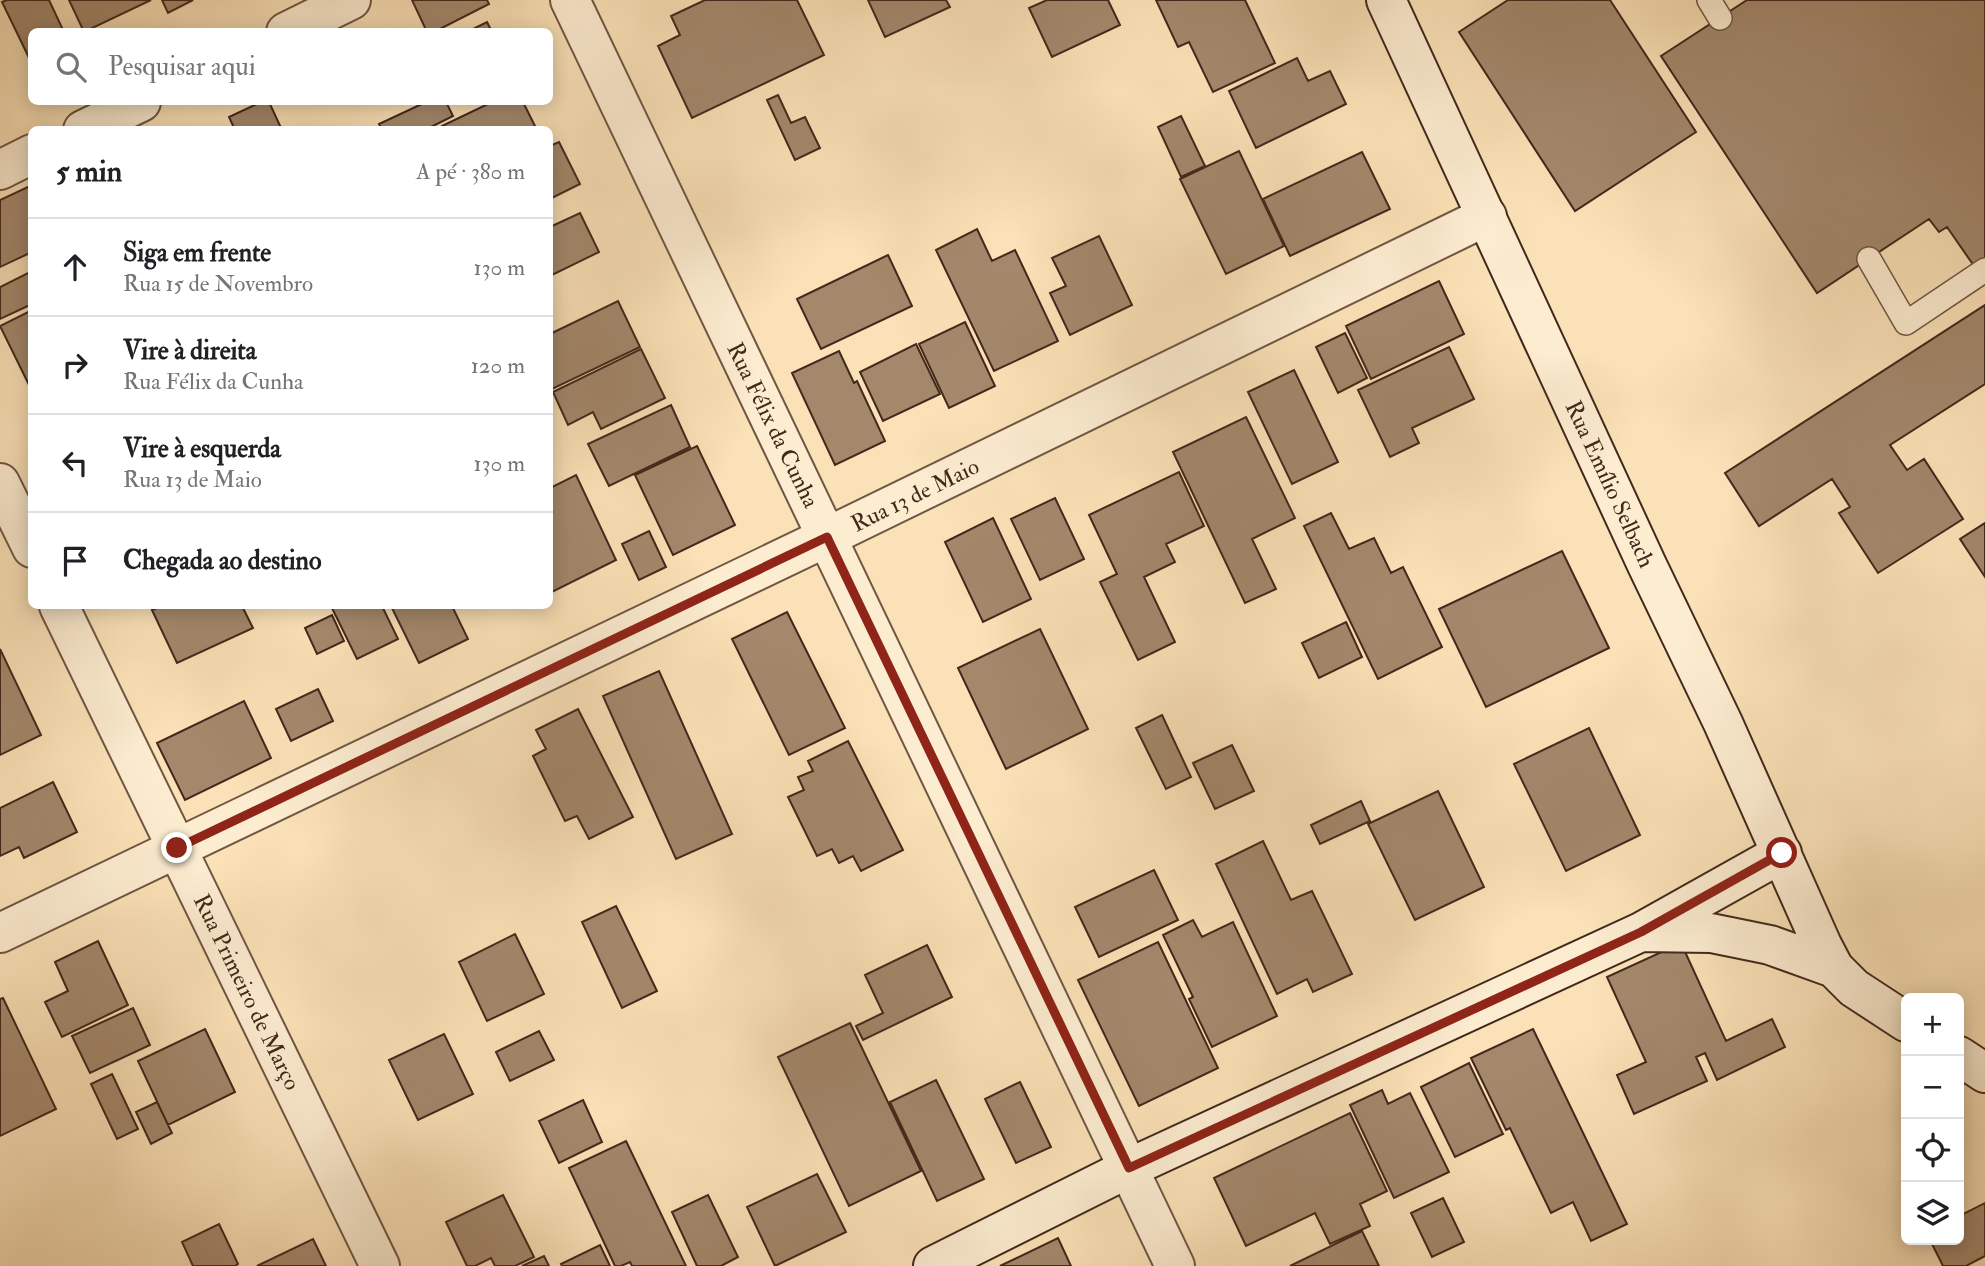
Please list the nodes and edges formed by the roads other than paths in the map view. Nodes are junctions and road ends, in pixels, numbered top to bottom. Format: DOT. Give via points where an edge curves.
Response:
graph roads {
  1 [pos="351,0"];
  2 [pos="570,0"];
  3 [pos="1386,0"];
  4 [pos="294,28"];
  5 [pos="135,105"];
  6 [pos="91,126"];
  7 [pos="28,157"];
  8 [pos="0,170"];
  9 [pos="1487,216"];
  10 [pos="1869,259"];
  11 [pos="1985,270"];
  12 [pos="0,483"];
  13 [pos="827,537"];
  14 [pos="28,540"];
  15 [pos="60,609"];
  16 [pos="177,848"];
  17 [pos="1782,853"];
  18 [pos="1641,932"];
  19 [pos="0,933"];
  20 [pos="1834,968"];
  21 [pos="1901,1019"];
  22 [pos="1964,1059"];
  23 [pos="1985,1073"];
  24 [pos="1129,1168"];
  25 [pos="380,1266"];
  26 [pos="933,1266"];
  27 [pos="1175,1266"];
  1 -- 4 [label="street"];
  2 -- 13 [label="street, Rua Félix da Cunha"];
  3 -- 9 [label="street, Rua Emílio Selbach"];
  5 -- 6 [label="street"];
  7 -- 8 [label="street"];
  9 -- 13 [label="street, Rua 13 de Maio"];
  9 -- 17 [label="street, Rua Emílio Selbach"];
  10 -- 11 [label="lane" via="1906,323"];
  12 -- 14 [label="street"];
  13 -- 16 [label="street, Rua 13 de Maio"];
  13 -- 24 [label="street, Rua Félix da Cunha"];
  15 -- 16 [label="street, Rua Primeiro de Março"];
  16 -- 19 [label="street, Rua 13 de Maio"];
  16 -- 25 [label="street, Rua Primeiro de Março"];
  17 -- 18 [label="street"];
  17 -- 20 [label="street, Rua Emílio Selbach"];
  18 -- 20 [label="street" via="1710,933 1770,945"];
  18 -- 24 [label="street"];
  20 -- 21 [label="street" via="1854,988"];
  22 -- 23 [label="street"];
  24 -- 26 [label="street"];
  24 -- 27 [label="street, Rua Félix da Cunha"];
}
